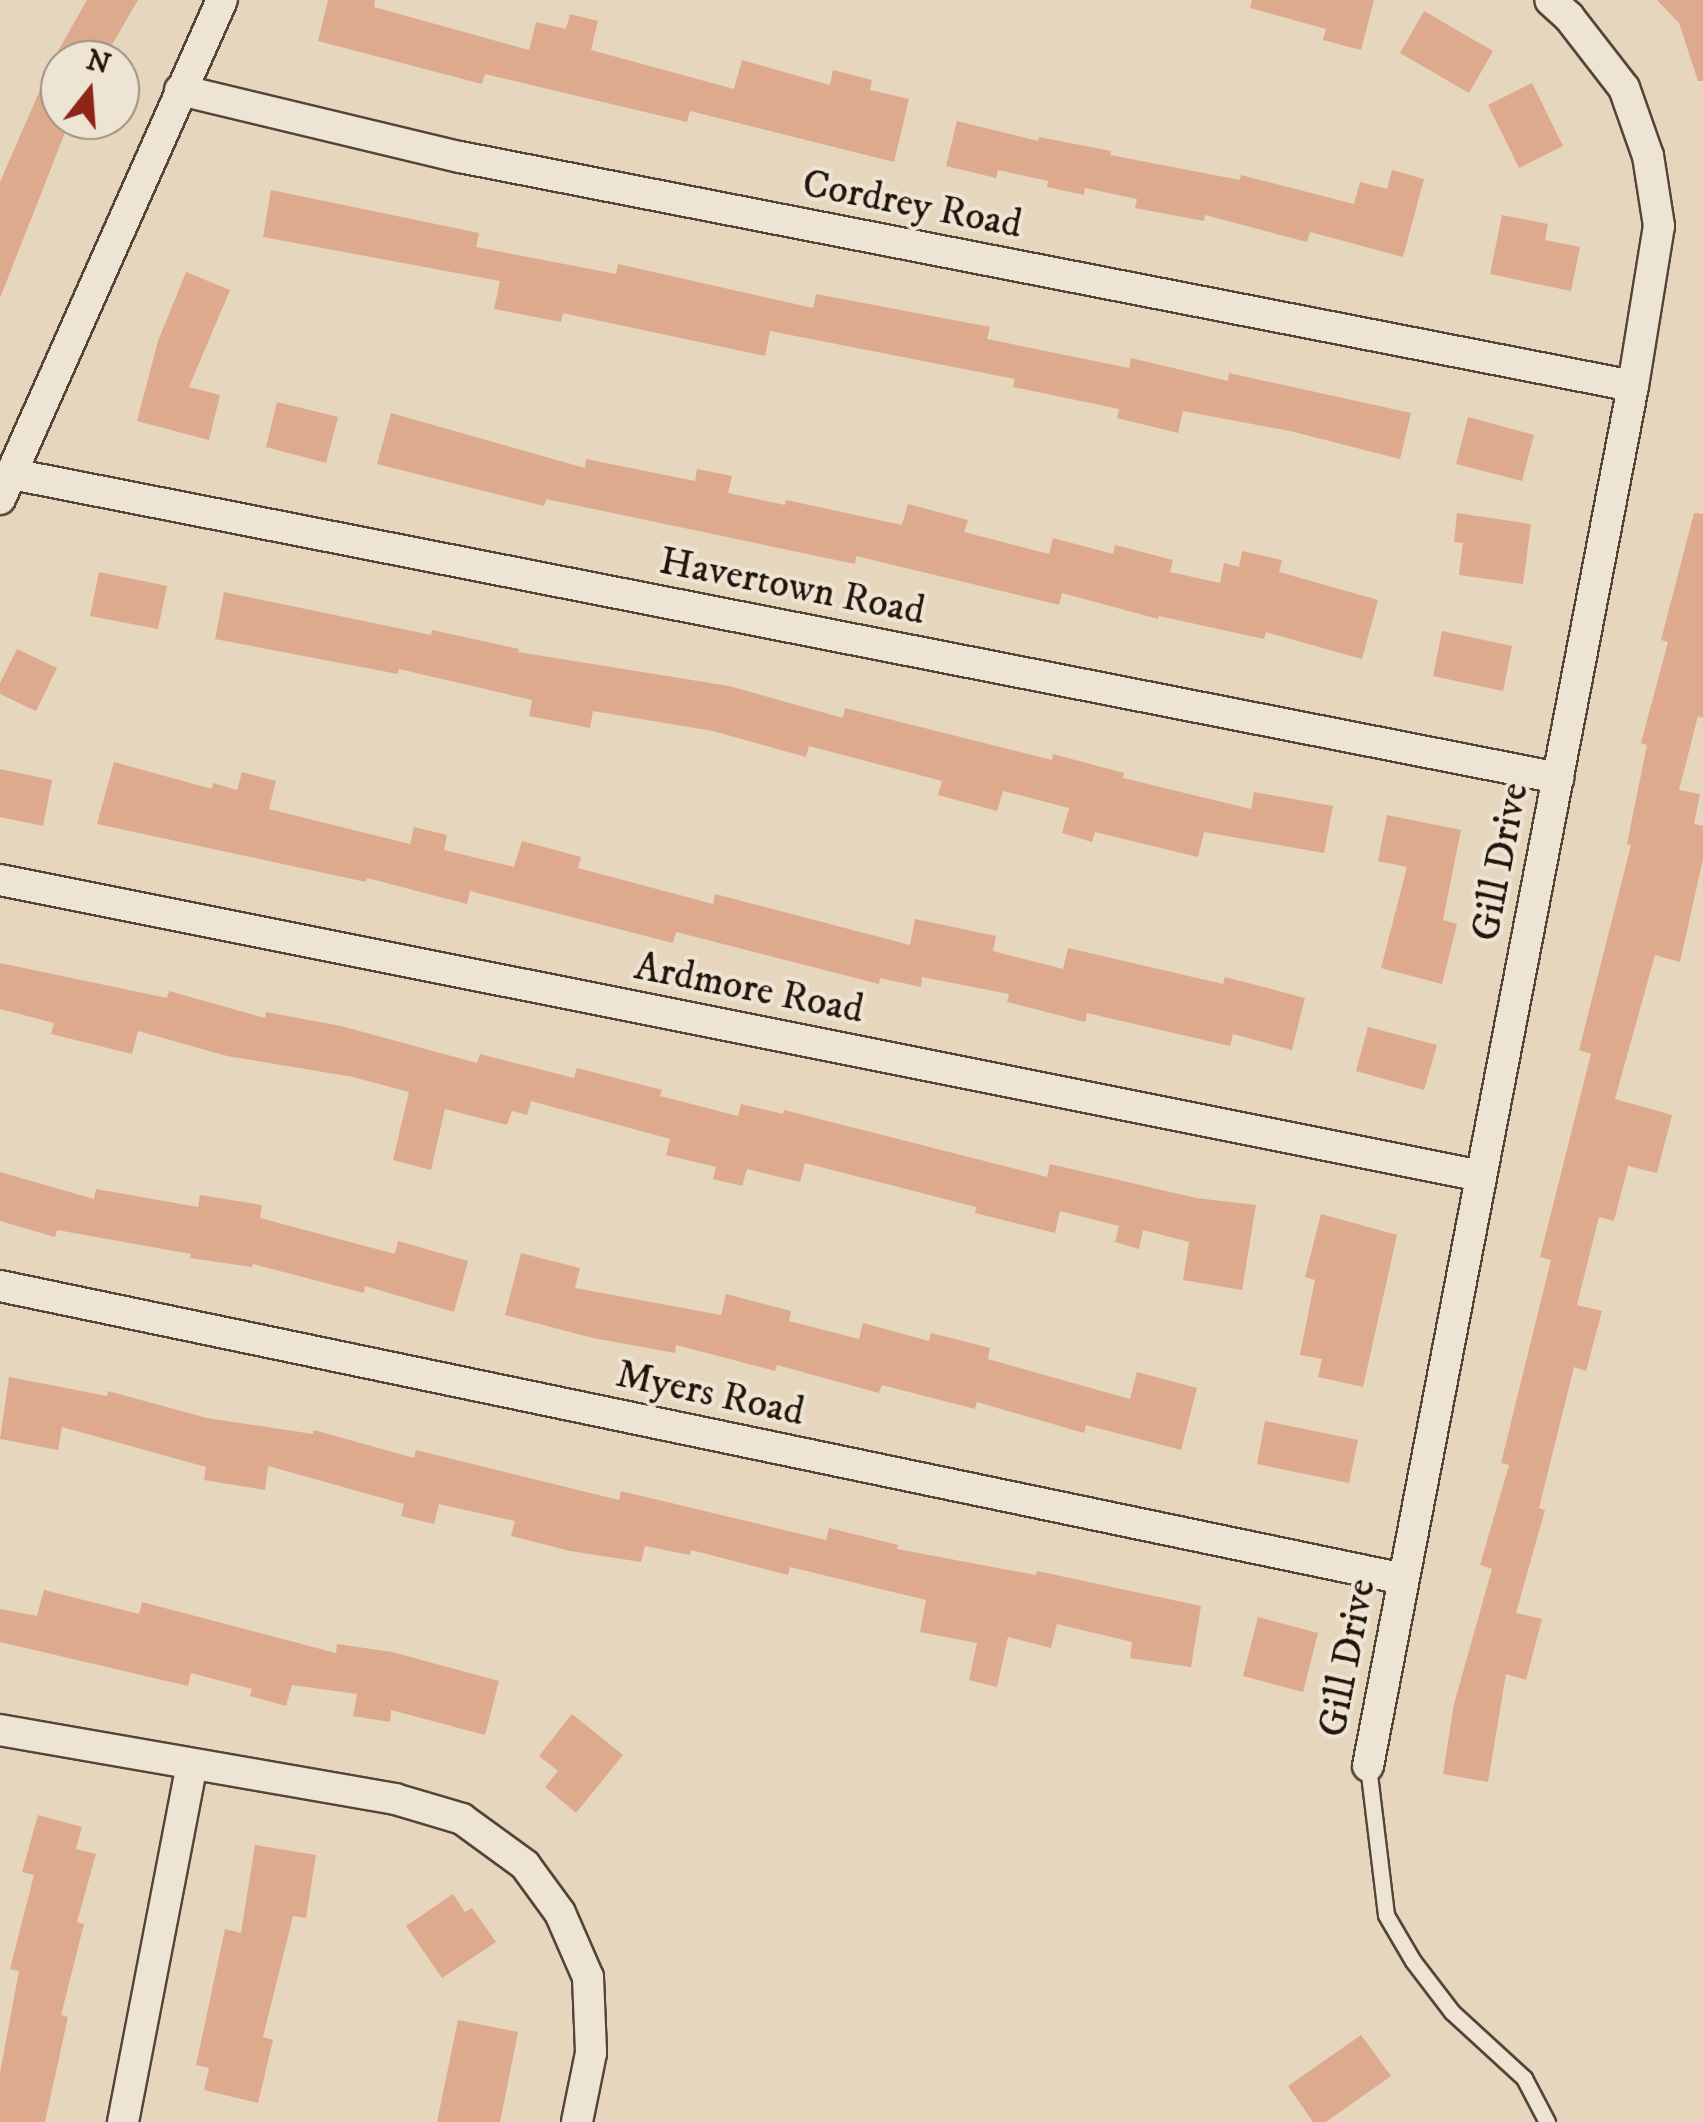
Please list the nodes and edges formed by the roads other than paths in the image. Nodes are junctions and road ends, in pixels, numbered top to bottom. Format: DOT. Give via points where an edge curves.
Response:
graph roads {
  1 [pos="222,0"];
  2 [pos="1550,0"];
  3 [pos="180,90"];
  4 [pos="1632,386"];
  5 [pos="6,487"];
  6 [pos="1558,778"];
  7 [pos="0,880"];
  8 [pos="1482,1176"];
  9 [pos="0,1286"];
  10 [pos="1404,1580"];
  11 [pos="10,1732"];
  12 [pos="192,1764"];
  13 [pos="1368,1766"];
  14 [pos="123,2122"];
  15 [pos="577,2122"];
  16 [pos="1547,2122"];
  1 -- 3 [label="street"];
  2 -- 4 [label="street, Gill Drive" via="1624,88 1648,156 1659,226"];
  3 -- 4 [label="street, Cordrey Road" via="460,157"];
  3 -- 5 [label="street"];
  4 -- 6 [label="street, Gill Drive"];
  5 -- 6 [label="street, Havertown Road"];
  6 -- 8 [label="street, Gill Drive"];
  7 -- 8 [label="street, Ardmore Road"];
  8 -- 10 [label="street, Gill Drive"];
  9 -- 10 [label="street, Myers Road"];
  10 -- 13 [label="street, Gill Drive"];
  11 -- 12 [label="street"];
  12 -- 14 [label="street"];
  12 -- 15 [label="street" via="462,1819 525,1865 560,1914 588,1977 591,2053"];
  13 -- 16 [label="lane" via="1386,1915 1452,2012 1524,2078"];
}
